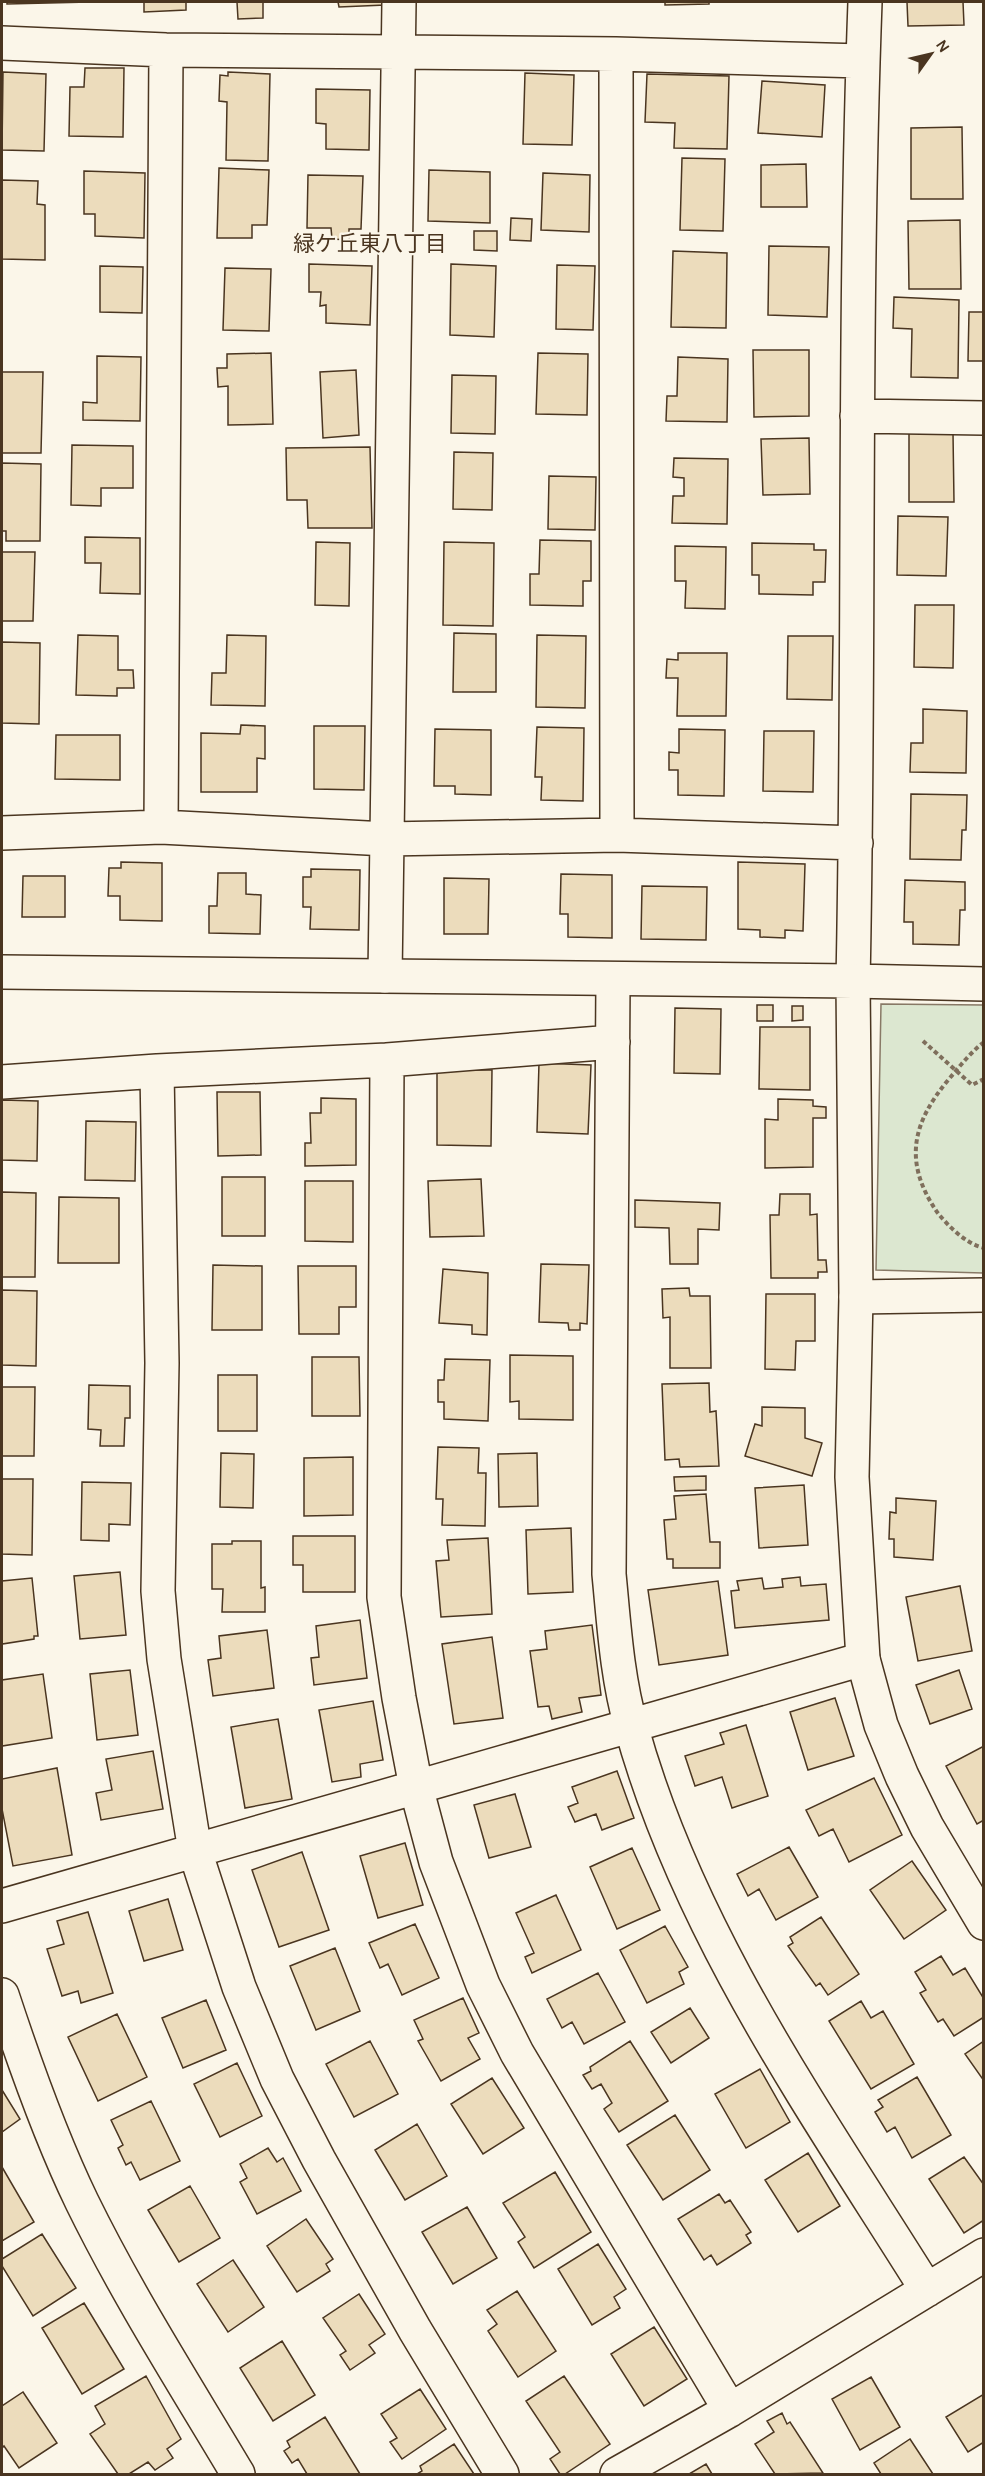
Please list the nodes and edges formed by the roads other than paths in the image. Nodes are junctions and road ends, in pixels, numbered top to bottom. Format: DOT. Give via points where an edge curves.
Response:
graph roads {
  1 [pos="399,2"];
  2 [pos="864,2"];
  3 [pos="2,43"];
  4 [pos="166,50"];
  5 [pos="398,51"];
  6 [pos="616,54"];
  7 [pos="862,61"];
  8 [pos="857,416"];
  9 [pos="984,418"];
  10 [pos="161,827"];
  11 [pos="2,832"];
  12 [pos="617,835"];
  13 [pos="386,839"];
  14 [pos="856,843"];
  15 [pos="2,972"];
  16 [pos="385,976"];
  17 [pos="613,981"];
  18 [pos="853,981"];
  19 [pos="984,984"];
  20 [pos="613,1042"];
  21 [pos="387,1060"];
  22 [pos="157,1071"];
  23 [pos="2,1082"];
  24 [pos="984,1295"];
  25 [pos="856,1297"];
  26 [pos="863,1659"];
  27 [pos="630,1725"];
  28 [pos="416,1786"];
  29 [pos="195,1851"];
  30 [pos="2,1906"];
  31 [pos="984,1923"];
  32 [pos="2,1995"];
  33 [pos="984,2255"];
  34 [pos="927,2290"];
  35 [pos="730,2410"];
  36 [pos="238,2475"];
  37 [pos="502,2475"];
  38 [pos="618,2475"];
  1 -- 5 [label="street"];
  2 -- 7 [label="street"];
  3 -- 4 [label="street"];
  4 -- 5 [label="street"];
  4 -- 10 [label="street"];
  5 -- 6 [label="street"];
  5 -- 13 [label="street"];
  6 -- 7 [label="street"];
  6 -- 12 [label="street"];
  7 -- 8 [label="street"];
  8 -- 9 [label="street"];
  8 -- 14 [label="street"];
  10 -- 11 [label="street"];
  10 -- 13 [label="street"];
  12 -- 13 [label="street"];
  12 -- 14 [label="street"];
  13 -- 16 [label="street"];
  14 -- 18 [label="street"];
  15 -- 16 [label="street"];
  16 -- 17 [label="street"];
  17 -- 18 [label="street"];
  17 -- 20 [label="street"];
  18 -- 19 [label="street"];
  18 -- 25 [label="street"];
  20 -- 21 [label="street"];
  20 -- 27 [label="street" via="609,1574 617,1655"];
  21 -- 22 [label="street"];
  21 -- 28 [label="street" via="384,1597"];
  22 -- 23 [label="street"];
  22 -- 29 [label="street" via="162,1363 158,1591"];
  24 -- 25 [label="street"];
  25 -- 26 [label="street" via="852,1478"];
  26 -- 27 [label="street"];
  26 -- 31 [label="street" via="881,1725 902,1776 927,1827"];
  27 -- 28 [label="street"];
  27 -- 34 [label="street" via="648,1783 687,1880 728,1963 770,2040"];
  28 -- 29 [label="street"];
  28 -- 35 [label="street" via="436,1862 488,1995 517,2053"];
  29 -- 30 [label="street"];
  29 -- 37 [label="street" via="239,1987 278,2079 319,2160"];
  32 -- 36 [label="street" via="56,2145 81,2200"];
  33 -- 34 [label="street"];
  34 -- 35 [label="street"];
  35 -- 38 [label="street"];
}
